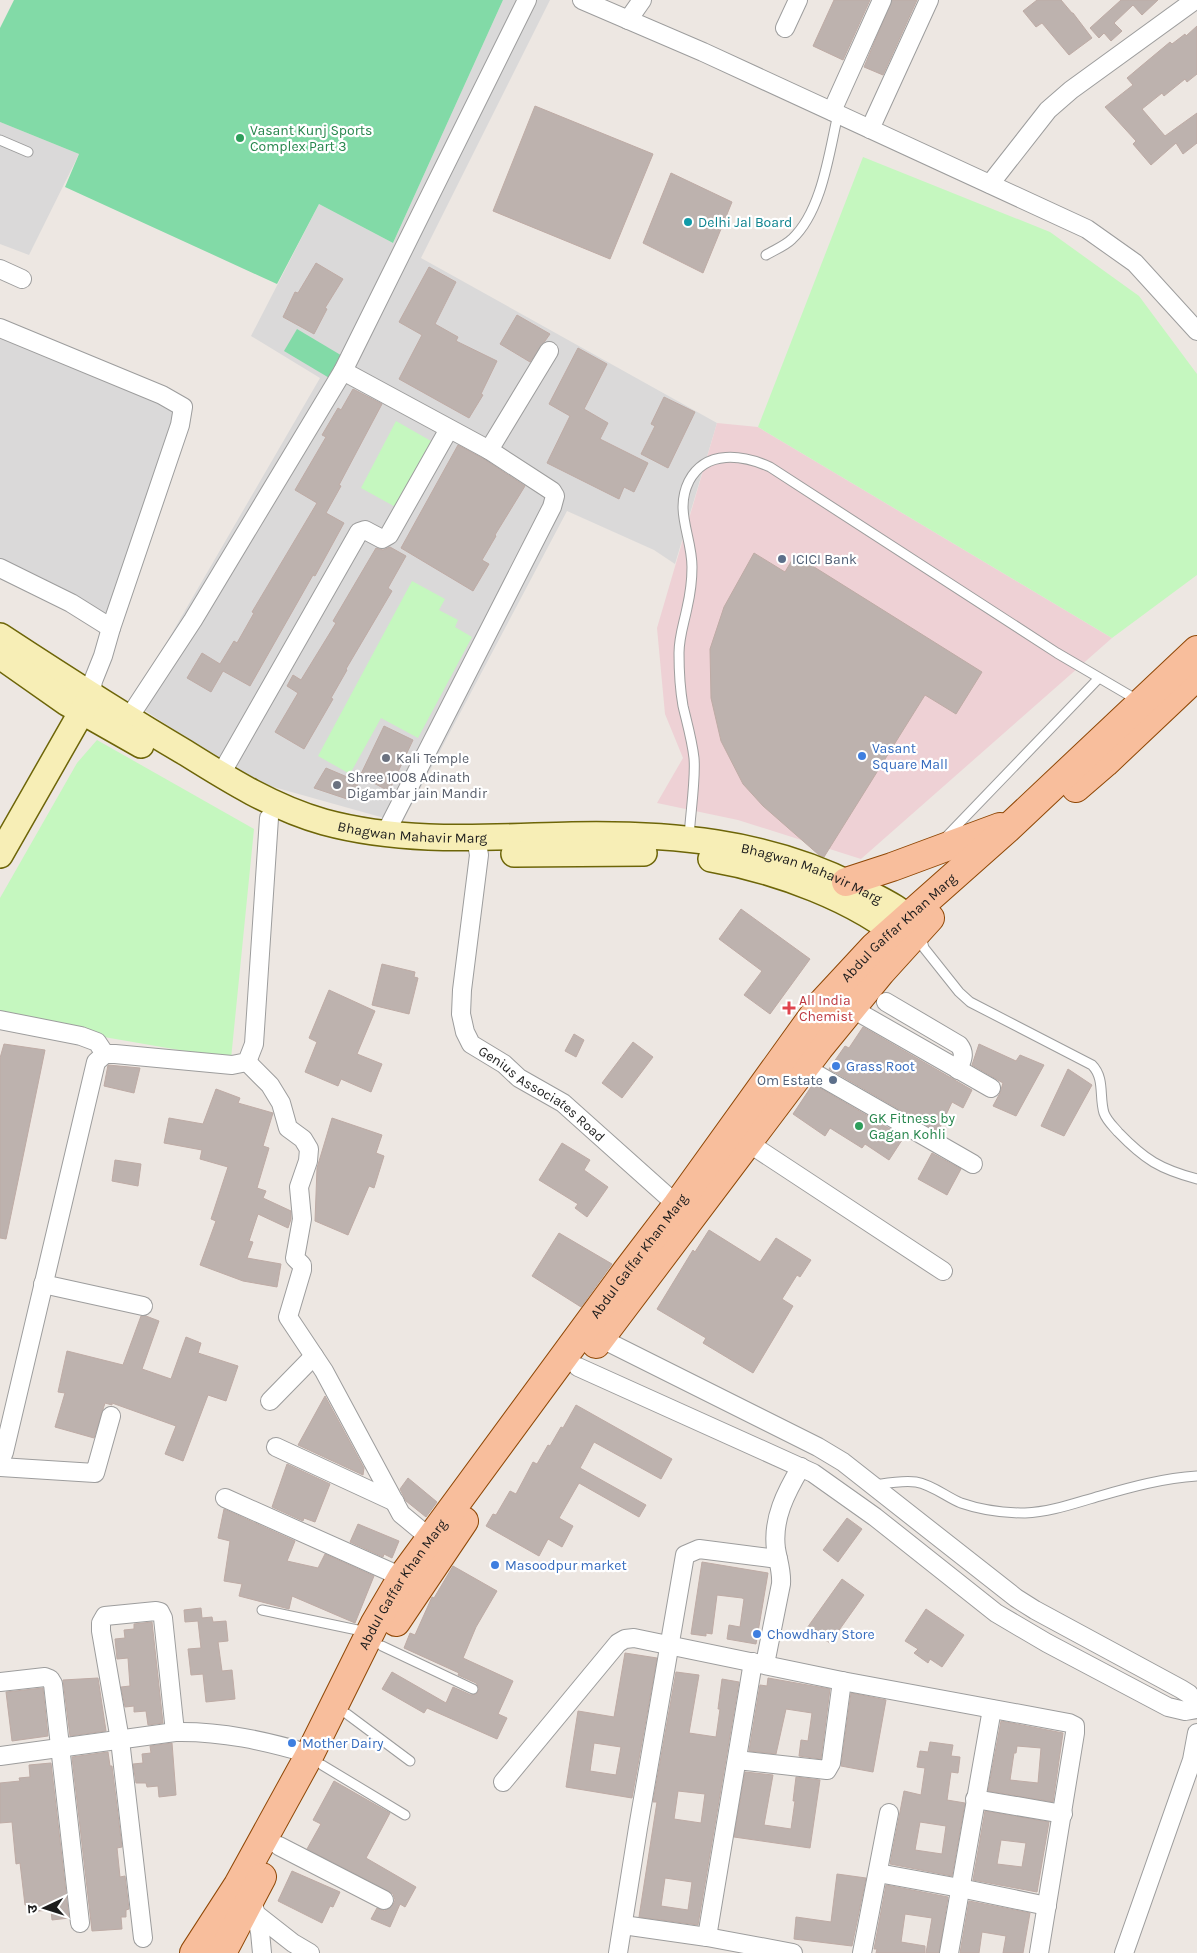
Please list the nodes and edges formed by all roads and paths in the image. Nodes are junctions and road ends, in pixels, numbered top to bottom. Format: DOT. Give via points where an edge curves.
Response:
graph roads {
  1 [pos="527,0"];
  2 [pos="582,0"];
  3 [pos="642,0"];
  4 [pos="798,0"];
  5 [pos="882,0"];
  6 [pos="929,0"];
  7 [pos="1195,0"];
  8 [pos="628,20"];
  9 [pos="785,28"];
  10 [pos="835,112"];
  11 [pos="870,129"];
  12 [pos="0,140"];
  13 [pos="28,152"];
  14 [pos="990,184"];
  15 [pos="766,254"];
  16 [pos="0,269"];
  17 [pos="22,279"];
  18 [pos="0,328"];
  19 [pos="1197,331"];
  20 [pos="549,351"];
  21 [pos="343,371"];
  22 [pos="449,429"];
  23 [pos="489,450"];
  24 [pos="0,568"];
  25 [pos="111,628"];
  26 [pos="0,636"];
  27 [pos="1197,650"];
  28 [pos="0,656"];
  29 [pos="1197,676"];
  30 [pos="1099,678"];
  31 [pos="79,699"];
  32 [pos="1141,703"];
  33 [pos="128,719"];
  34 [pos="221,774"];
  35 [pos="270,818"];
  36 [pos="1014,822"];
  37 [pos="0,823"];
  38 [pos="385,834"];
  39 [pos="689,839"];
  40 [pos="477,846"];
  41 [pos="931,853"];
  42 [pos="0,854"];
  43 [pos="846,882"];
  44 [pos="910,933"];
  45 [pos="886,1002"];
  46 [pos="851,1008"];
  47 [pos="0,1020"];
  48 [pos="105,1054"];
  49 [pos="247,1062"];
  50 [pos="804,1068"];
  51 [pos="958,1070"];
  52 [pos="991,1088"];
  53 [pos="748,1142"];
  54 [pos="973,1164"];
  55 [pos="1197,1179"];
  56 [pos="677,1206"];
  57 [pos="943,1271"];
  58 [pos="43,1284"];
  59 [pos="143,1306"];
  60 [pos="600,1338"];
  61 [pos="314,1356"];
  62 [pos="578,1367"];
  63 [pos="270,1401"];
  64 [pos="111,1416"];
  65 [pos="276,1447"];
  66 [pos="0,1462"];
  67 [pos="0,1467"];
  68 [pos="801,1467"];
  69 [pos="1197,1476"];
  70 [pos="875,1485"];
  71 [pos="225,1498"];
  72 [pos="395,1502"];
  73 [pos="430,1538"];
  74 [pos="778,1559"];
  75 [pos="402,1577"];
  76 [pos="1020,1600"];
  77 [pos="262,1610"];
  78 [pos="1007,1620"];
  79 [pos="376,1639"];
  80 [pos="670,1645"];
  81 [pos="759,1663"];
  82 [pos="842,1681"];
  83 [pos="0,1682"];
  84 [pos="473,1689"];
  85 [pos="1197,1707"];
  86 [pos="992,1709"];
  87 [pos="348,1714"];
  88 [pos="175,1732"];
  89 [pos="1197,1733"];
  90 [pos="120,1740"];
  91 [pos="60,1748"];
  92 [pos="0,1756"];
  93 [pos="316,1759"];
  94 [pos="737,1760"];
  95 [pos="410,1761"];
  96 [pos="503,1782"];
  97 [pos="975,1799"];
  98 [pos="889,1813"];
  99 [pos="1063,1814"];
  100 [pos="405,1815"];
  101 [pos="279,1846"];
  102 [pos="878,1873"];
  103 [pos="960,1888"];
  104 [pos="249,1899"];
  105 [pos="384,1900"];
  106 [pos="1047,1906"];
  107 [pos="80,1923"];
  108 [pos="623,1925"];
  109 [pos="707,1937"];
  110 [pos="143,1938"];
  111 [pos="194,1953"];
  112 [pos="222,1953"];
  113 [pos="262,1953"];
  114 [pos="310,1953"];
  115 [pos="618,1953"];
  116 [pos="794,1953"];
  117 [pos="862,1953"];
  118 [pos="949,1953"];
  119 [pos="1039,1953"];
  120 [pos="1124,1953"];
  1 -- 21 [label="street"];
  2 -- 8 [label="street"];
  3 -- 8 [label="street"];
  4 -- 9 [label="street"];
  5 -- 10 [label="street"];
  6 -- 11 [label="street"];
  7 -- 14 [label="street" via="1048,110"];
  8 -- 10 [label="street"];
  10 -- 11 [label="street"];
  10 -- 15 [label="lane" via="818,195 810,215 791,240"];
  11 -- 14 [label="street"];
  12 -- 13 [label="lane"];
  14 -- 19 [label="street" via="1087,229 1111,244 1135,264"];
  16 -- 17 [label="street"];
  18 -- 25 [label="street" via="162,395 183,407 180,425"];
  20 -- 23 [label="street"];
  21 -- 22 [label="street"];
  21 -- 33 [label="street" via="193,620"];
  22 -- 23 [label="street"];
  22 -- 34 [label="street" via="388,535 382,538 365,530 359,532"];
  23 -- 38 [label="street" via="552,491 554,502"];
  24 -- 25 [label="street" via="71,603"];
  25 -- 31 [label="street" via="93,681"];
  26 -- 31 [label="street, Bhagwan Mahavir Marg"];
  27 -- 32 [label="main road, Abdul Gaffar Khan Marg"];
  28 -- 31 [label="street, Bhagwan Mahavir Marg"];
  29 -- 44 [label="main road, Abdul Gaffar Khan Marg" via="1105,763"];
  30 -- 32 [label="lane"];
  30 -- 39 [label="lane" via="770,467 751,459 717,459 695,473 682,504 692,565 679,650 683,703 694,759"];
  30 -- 41 [label="lane"];
  31 -- 33 [label="street, Bhagwan Mahavir Marg"];
  31 -- 35 [label="street, Bhagwan Mahavir Marg"];
  31 -- 37 [label="street"];
  31 -- 42 [label="street"];
  32 -- 36 [label="main road, Abdul Gaffar Khan Marg"];
  33 -- 34 [label="street, Bhagwan Mahavir Marg"];
  34 -- 38 [label="street, Bhagwan Mahavir Marg" via="308,817"];
  35 -- 40 [label="street, Bhagwan Mahavir Marg" via="300,831 379,849"];
  35 -- 49 [label="street" via="254,1044"];
  36 -- 41 [label="main road"];
  36 -- 44 [label="main road, Abdul Gaffar Khan Marg"];
  38 -- 40 [label="street, Bhagwan Mahavir Marg"];
  39 -- 40 [label="street, Bhagwan Mahavir Marg" via="607,835"];
  39 -- 43 [label="street, Bhagwan Mahavir Marg" via="779,856"];
  40 -- 44 [label="street, Bhagwan Mahavir Marg" via="688,854 730,862 828,894"];
  40 -- 56 [label="street, Genius Associates Road" via="462,990 464,1032 471,1044 504,1064 519,1078 563,1103"];
  41 -- 43 [label="main road"];
  43 -- 44 [label="street, Bhagwan Mahavir Marg"];
  44 -- 46 [label="main road, Abdul Gaffar Khan Marg"];
  44 -- 55 [label="lane" via="970,1002 1092,1065 1100,1079 1104,1114 1112,1125 1147,1159 1170,1172"];
  44 -- 56 [label="main road, Abdul Gaffar Khan Marg" via="874,947 823,1002"];
  45 -- 51 [label="street" via="959,1045 963,1058"];
  46 -- 50 [label="main road, Abdul Gaffar Khan Marg"];
  46 -- 51 [label="street"];
  47 -- 48 [label="street" via="81,1036 97,1042"];
  48 -- 49 [label="street" via="232,1065"];
  48 -- 58 [label="street" via="94,1067"];
  49 -- 61 [label="street" via="277,1095 288,1128 303,1139 309,1149 300,1187 302,1219 295,1258 302,1265 302,1270 288,1317"];
  50 -- 53 [label="main road, Abdul Gaffar Khan Marg"];
  50 -- 54 [label="street"];
  51 -- 52 [label="street"];
  53 -- 57 [label="street"];
  53 -- 60 [label="main road, Abdul Gaffar Khan Marg"];
  56 -- 73 [label="main road, Abdul Gaffar Khan Marg"];
  58 -- 59 [label="street"];
  58 -- 66 [label="street"];
  60 -- 62 [label="main road, Abdul Gaffar Khan Marg"];
  60 -- 70 [label="street" via="818,1447"];
  61 -- 63 [label="street"];
  61 -- 72 [label="street"];
  62 -- 68 [label="street"];
  62 -- 79 [label="main road, Abdul Gaffar Khan Marg" via="494,1476 408,1602"];
  64 -- 67 [label="street" via="95,1473"];
  65 -- 72 [label="street"];
  68 -- 74 [label="street" via="788,1490 777,1522"];
  68 -- 78 [label="street" via="830,1483 978,1601"];
  69 -- 70 [label="lane" via="1157,1482 1060,1508 1027,1513 979,1508 915,1482"];
  70 -- 76 [label="street"];
  71 -- 75 [label="street"];
  72 -- 73 [label="street" via="401,1514"];
  73 -- 75 [label="main road, Abdul Gaffar Khan Marg"];
  74 -- 80 [label="street" via="699,1549 687,1552 683,1559"];
  74 -- 81 [label="street" via="781,1584"];
  75 -- 79 [label="main road, Abdul Gaffar Khan Marg"];
  76 -- 78 [label="street"];
  76 -- 85 [label="street" via="1189,1694"];
  77 -- 79 [label="lane"];
  78 -- 85 [label="street" via="1168,1707 1185,1711"];
  79 -- 84 [label="lane"];
  79 -- 87 [label="main road, Abdul Gaffar Khan Marg"];
  79 -- 93 [label="main road, Abdul Gaffar Khan Marg"];
  80 -- 81 [label="street"];
  80 -- 96 [label="street" via="634,1638 618,1643"];
  80 -- 108 [label="street"];
  81 -- 82 [label="street"];
  81 -- 94 [label="street"];
  82 -- 86 [label="street"];
  82 -- 94 [label="street" via="831,1763 827,1770"];
  83 -- 91 [label="street" via="45,1677 52,1680"];
  86 -- 97 [label="street"];
  86 -- 99 [label="street" via="1075,1726"];
  87 -- 93 [label="main road, Abdul Gaffar Khan Marg"];
  87 -- 95 [label="lane"];
  88 -- 90 [label="street"];
  88 -- 90 [label="street" via="160,1612 111,1614 102,1618 101,1631"];
  88 -- 93 [label="street" via="212,1732 251,1738"];
  89 -- 120 [label="street" via="1192,1760"];
  90 -- 91 [label="street"];
  90 -- 110 [label="street"];
  91 -- 92 [label="street"];
  91 -- 107 [label="street"];
  93 -- 100 [label="lane"];
  93 -- 101 [label="main road, Abdul Gaffar Khan Marg"];
  93 -- 104 [label="main road, Abdul Gaffar Khan Marg"];
  94 -- 109 [label="street"];
  97 -- 99 [label="street"];
  97 -- 103 [label="street"];
  98 -- 102 [label="street"];
  99 -- 106 [label="street"];
  101 -- 104 [label="main road, Abdul Gaffar Khan Marg"];
  101 -- 105 [label="street"];
  102 -- 103 [label="street"];
  102 -- 117 [label="street"];
  103 -- 106 [label="street"];
  103 -- 118 [label="street"];
  104 -- 111 [label="main road, Abdul Gaffar Khan Marg"];
  104 -- 112 [label="main road, Abdul Gaffar Khan Marg"];
  104 -- 113 [label="street" via="260,1932"];
  104 -- 114 [label="street" via="280,1933"];
  106 -- 119 [label="street"];
  108 -- 109 [label="street"];
  108 -- 115 [label="street"];
  109 -- 116 [label="street"];
}
